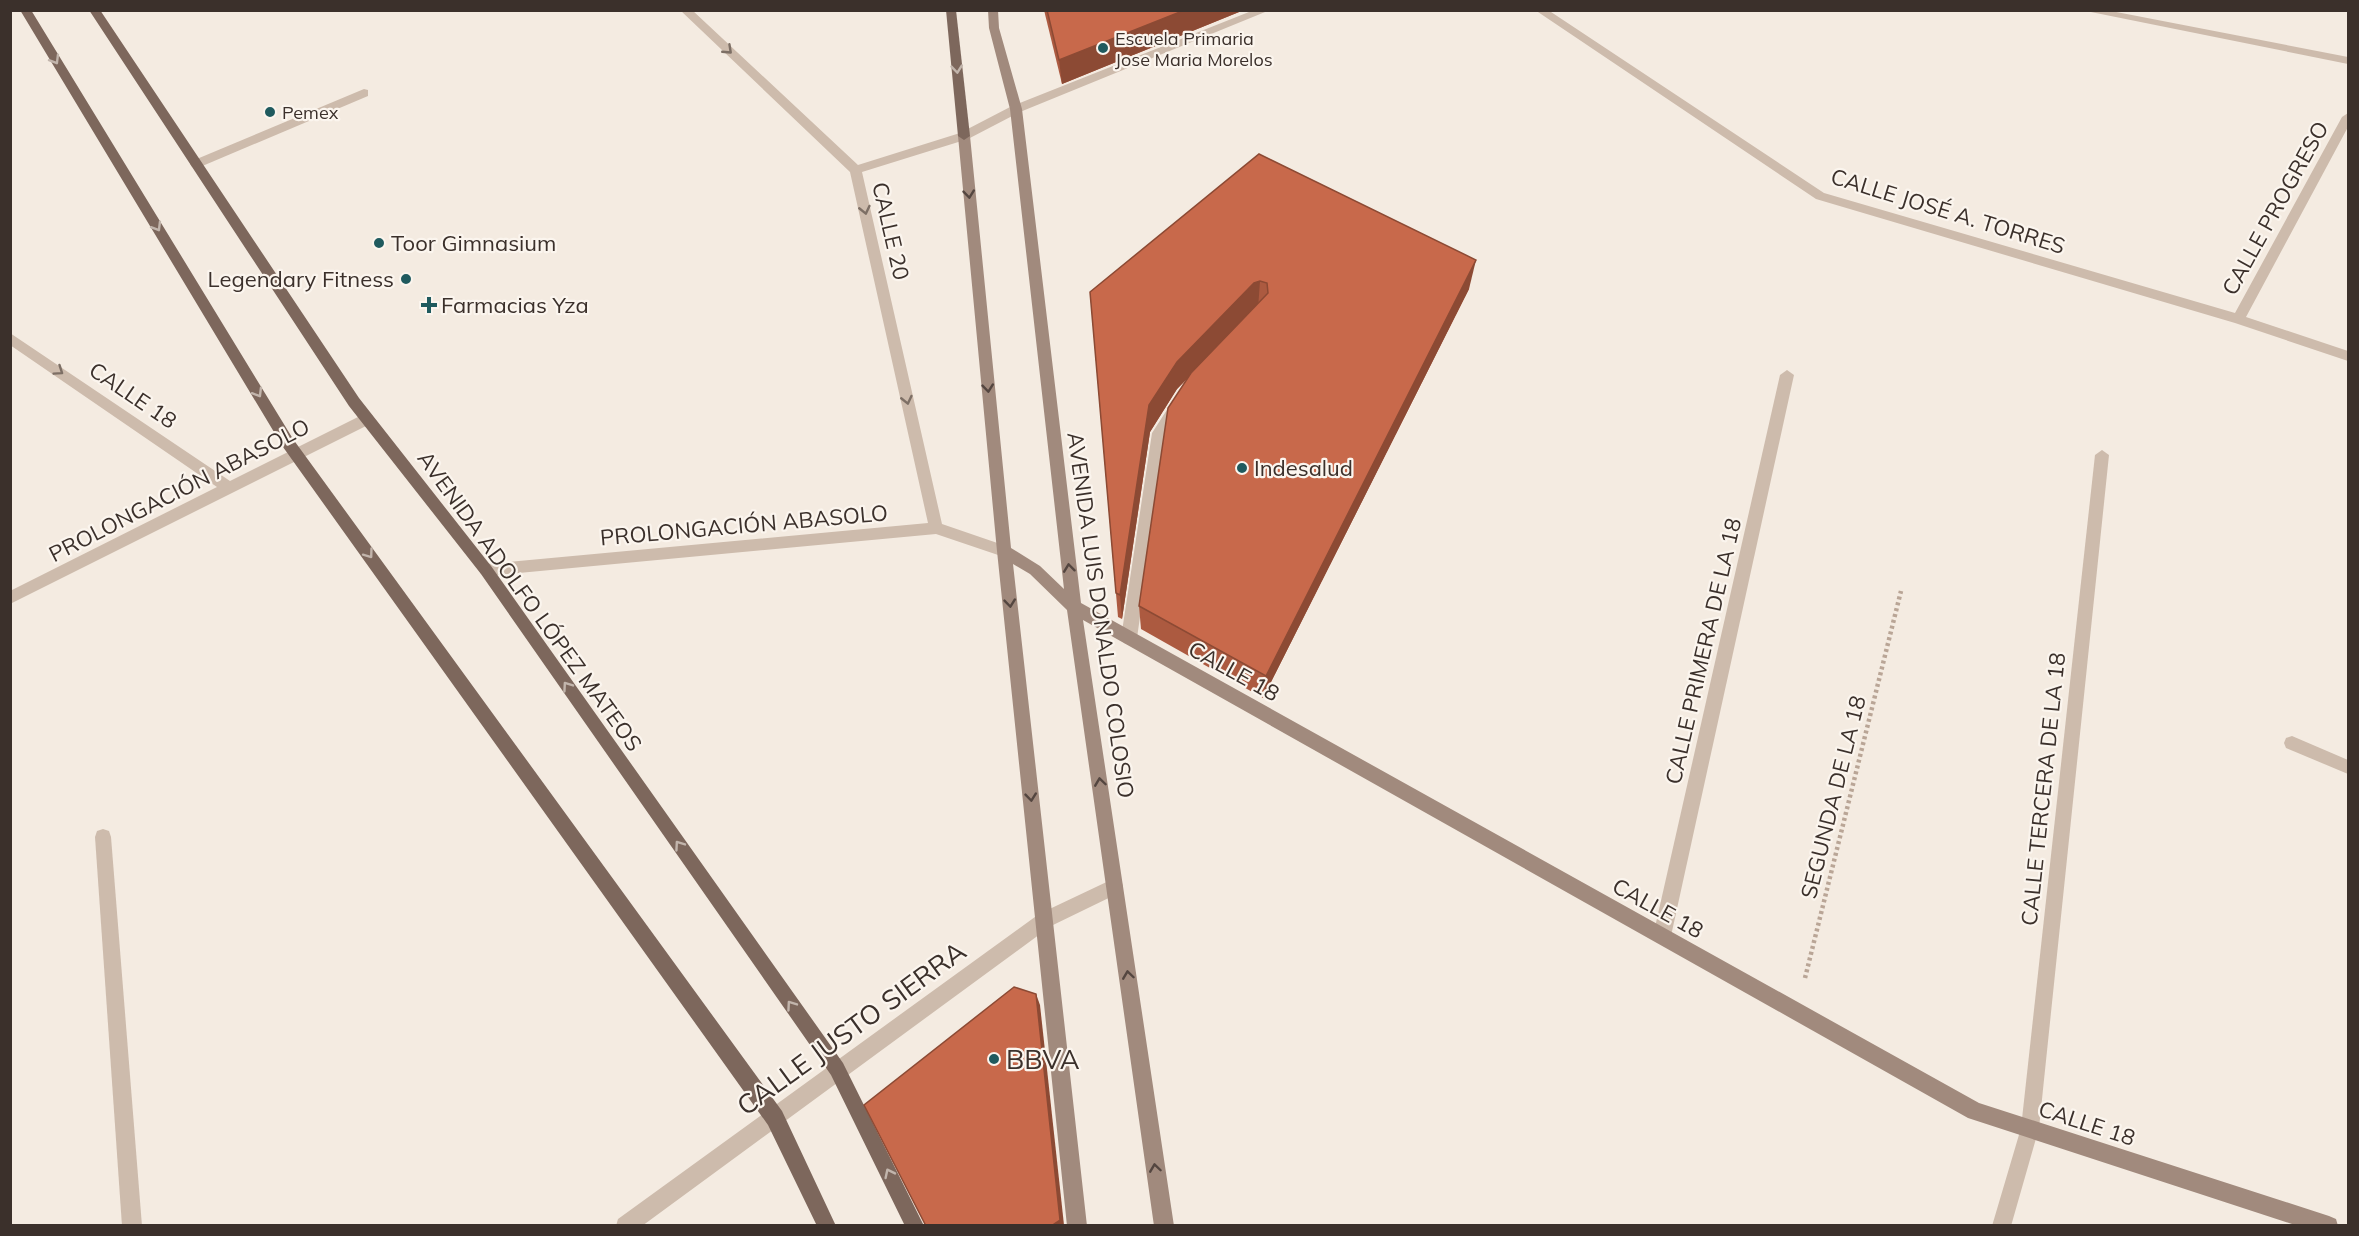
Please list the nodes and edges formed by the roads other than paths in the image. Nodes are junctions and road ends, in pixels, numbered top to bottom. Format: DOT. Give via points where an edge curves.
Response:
graph roads {
  1 [pos="25,10"];
  2 [pos="94,10"];
  3 [pos="685,10"];
  4 [pos="951,10"];
  5 [pos="993,10"];
  6 [pos="1265,10"];
  7 [pos="1540,10"];
  8 [pos="2086,10"];
  9 [pos="2349,61"];
  10 [pos="364,93"];
  11 [pos="1016,108"];
  12 [pos="2349,117"];
  13 [pos="964,136"];
  14 [pos="196,164"];
  15 [pos="856,170"];
  16 [pos="2238,319"];
  17 [pos="10,338"];
  18 [pos="2349,356"];
  19 [pos="1787,375"];
  20 [pos="1184,395"];
  21 [pos="367,419"];
  22 [pos="297,454"];
  23 [pos="2102,455"];
  24 [pos="229,488"];
  25 [pos="936,528"];
  26 [pos="1004,551"];
  27 [pos="486,570"];
  28 [pos="10,598"];
  29 [pos="1074,608"];
  30 [pos="1129,638"];
  31 [pos="2292,743"];
  32 [pos="2349,767"];
  33 [pos="103,837"];
  34 [pos="1115,886"];
  35 [pos="1045,920"];
  36 [pos="1662,936"];
  37 [pos="837,1069"];
  38 [pos="775,1118"];
  39 [pos="2030,1128"];
  40 [pos="132,1226"];
  41 [pos="625,1226"];
  42 [pos="827,1226"];
  43 [pos="915,1226"];
  44 [pos="1077,1226"];
  45 [pos="1164,1226"];
  46 [pos="2001,1226"];
  47 [pos="2329,1226"];
  1 -- 22 [label="main road, one-way"];
  2 -- 14 [label="main road, AVENIDA ADOLFO LÓPEZ MATEOS"];
  3 -- 15 [label="street, CALLE 20, one-way"];
  4 -- 13 [label="main road, one-way"];
  5 -- 11 [label="main road, AVENIDA LUIS DONALDO COLOSIO" via="994,28"];
  6 -- 11 [label="street"];
  7 -- 16 [label="street, CALLE JOSÉ A. TORRES" via="1820,196"];
  8 -- 9 [label="street"];
  10 -- 14 [label="street"];
  11 -- 13 [label="street"];
  29 -- 11 [label="main road, AVENIDA LUIS DONALDO COLOSIO, one-way"];
  12 -- 16 [label="street, CALLE PROGRESO"];
  13 -- 15 [label="street"];
  13 -- 26 [label="main road, one-way"];
  14 -- 21 [label="main road, AVENIDA ADOLFO LÓPEZ MATEOS"];
  15 -- 25 [label="street, CALLE 20, one-way"];
  16 -- 18 [label="street, CALLE JOSÉ A. TORRES"];
  17 -- 24 [label="street, CALLE 18, one-way"];
  19 -- 36 [label="street, CALLE PRIMERA DE LA 18"];
  20 -- 30 [label="street" via="1159,433"];
  21 -- 22 [label="street, PROLONGACIÓN ABASOLO"];
  21 -- 27 [label="main road, AVENIDA ADOLFO LÓPEZ MATEOS"];
  22 -- 24 [label="street, PROLONGACIÓN ABASOLO"];
  22 -- 38 [label="main road, one-way"];
  23 -- 39 [label="street, CALLE TERCERA DE LA 18"];
  24 -- 28 [label="street, PROLONGACIÓN ABASOLO"];
  25 -- 26 [label="street, PROLONGACIÓN ABASOLO"];
  25 -- 27 [label="street, PROLONGACIÓN ABASOLO"];
  26 -- 29 [label="main road, CALLE 18" via="1035,570"];
  26 -- 35 [label="main road, one-way"];
  37 -- 27 [label="main road, AVENIDA ADOLFO LÓPEZ MATEOS, one-way"];
  29 -- 30 [label="main road, CALLE 18"];
  34 -- 29 [label="main road, AVENIDA LUIS DONALDO COLOSIO, one-way"];
  30 -- 36 [label="main road, CALLE 18"];
  31 -- 32 [label="street"];
  33 -- 40 [label="street"];
  34 -- 35 [label="street, CALLE JUSTO SIERRA"];
  45 -- 34 [label="main road, AVENIDA LUIS DONALDO COLOSIO, one-way"];
  35 -- 37 [label="street, CALLE JUSTO SIERRA"];
  35 -- 44 [label="main road"];
  36 -- 39 [label="main road, CALLE 18" via="1975,1111"];
  37 -- 38 [label="street, CALLE JUSTO SIERRA"];
  43 -- 37 [label="main road, AVENIDA ADOLFO LÓPEZ MATEOS, one-way"];
  38 -- 41 [label="street, CALLE JUSTO SIERRA"];
  38 -- 42 [label="main road"];
  39 -- 46 [label="street, CALLE TERCERA DE LA 18"];
  39 -- 47 [label="main road, CALLE 18"];
}
